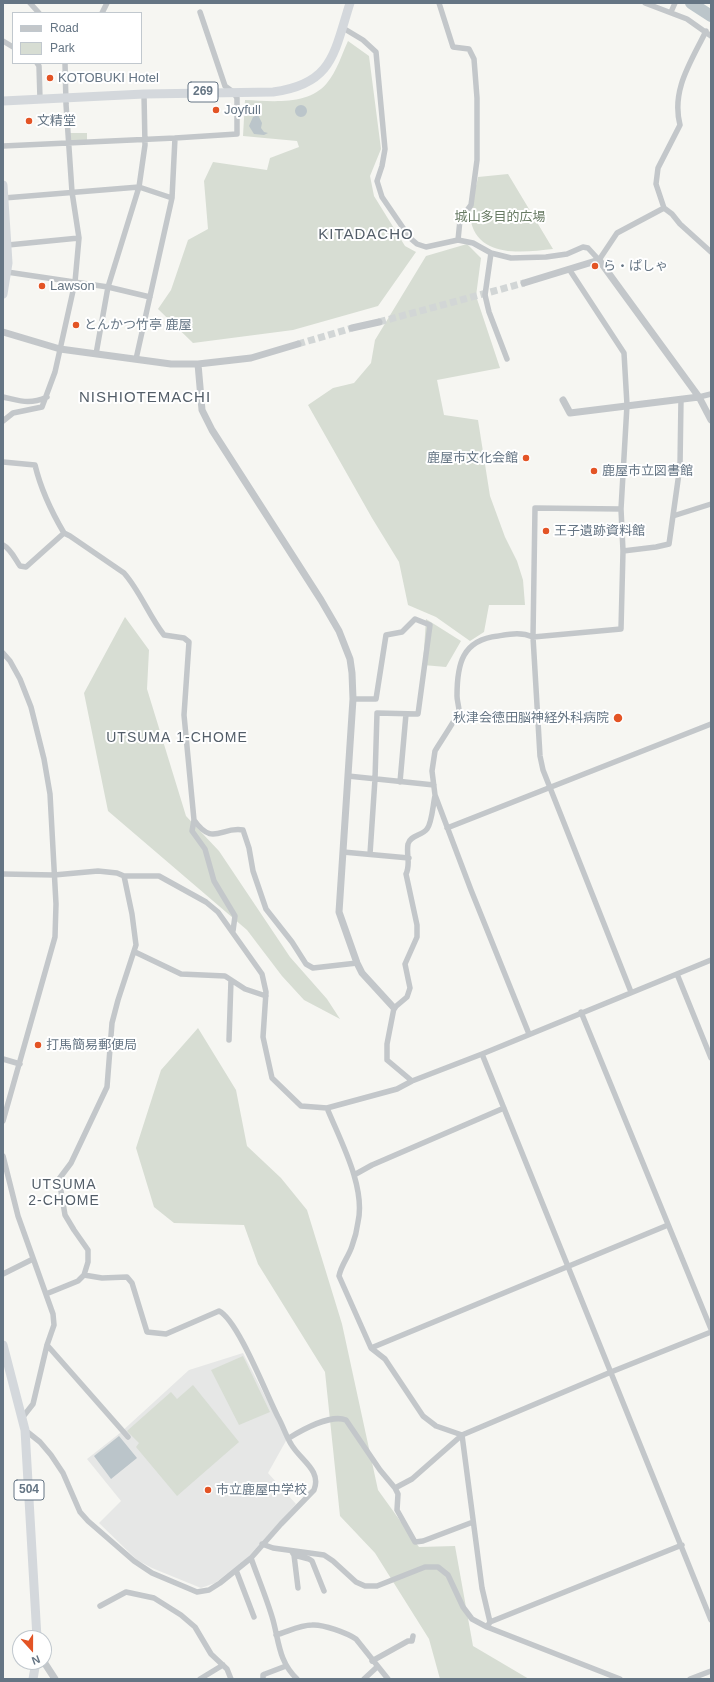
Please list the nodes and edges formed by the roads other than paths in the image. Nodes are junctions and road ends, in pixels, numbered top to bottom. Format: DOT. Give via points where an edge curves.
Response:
graph roads {
  1 [pos="30,3"];
  2 [pos="107,3"];
  3 [pos="350,3"];
  4 [pos="439,3"];
  5 [pos="645,3"];
  6 [pos="675,3"];
  7 [pos="38,12"];
  8 [pos="102,12"];
  9 [pos="200,12"];
  10 [pos="671,12"];
  11 [pos="342,28"];
  12 [pos="706,31"];
  13 [pos="711,36"];
  14 [pos="3,41"];
  15 [pos="12,46"];
  16 [pos="38,64"];
  17 [pos="65,64"];
  18 [pos="233,92"];
  19 [pos="144,94"];
  20 [pos="67,98"];
  21 [pos="40,99"];
  22 [pos="3,101"];
  23 [pos="175,138"];
  24 [pos="146,139"];
  25 [pos="70,142"];
  26 [pos="3,146"];
  27 [pos="3,185"];
  28 [pos="139,187"];
  29 [pos="72,192"];
  30 [pos="4,198"];
  31 [pos="172,198"];
  32 [pos="664,208"];
  33 [pos="79,238"];
  34 [pos="458,240"];
  35 [pos="8,246"];
  36 [pos="711,252"];
  37 [pos="492,253"];
  38 [pos="599,260"];
  39 [pos="569,269"];
  40 [pos="8,272"];
  41 [pos="75,282"];
  42 [pos="524,283"];
  43 [pos="108,287"];
  44 [pos="3,294"];
  45 [pos="150,297"];
  46 [pos="378,322"];
  47 [pos="352,328"];
  48 [pos="3,332"];
  49 [pos="298,344"];
  50 [pos="60,349"];
  51 [pos="96,354"];
  52 [pos="136,359"];
  53 [pos="507,359"];
  54 [pos="198,364"];
  55 [pos="711,394"];
  56 [pos="46,396"];
  57 [pos="3,397"];
  58 [pos="699,397"];
  59 [pos="681,399"];
  60 [pos="563,400"];
  61 [pos="627,405"];
  62 [pos="711,420"];
  63 [pos="3,421"];
  64 [pos="3,462"];
  65 [pos="711,504"];
  66 [pos="621,508"];
  67 [pos="673,516"];
  68 [pos="64,533"];
  69 [pos="3,545"];
  70 [pos="623,551"];
  71 [pos="533,637"];
  72 [pos="3,653"];
  73 [pos="353,699"];
  74 [pos="406,714"];
  75 [pos="711,724"];
  76 [pos="348,776"];
  77 [pos="375,779"];
  78 [pos="400,782"];
  79 [pos="434,785"];
  80 [pos="551,788"];
  81 [pos="435,796"];
  82 [pos="194,820"];
  83 [pos="446,828"];
  84 [pos="343,852"];
  85 [pos="370,854"];
  86 [pos="409,858"];
  87 [pos="3,874"];
  88 [pos="54,875"];
  89 [pos="124,876"];
  90 [pos="233,931"];
  91 [pos="135,952"];
  92 [pos="711,960"];
  93 [pos="357,963"];
  94 [pos="677,974"];
  95 [pos="231,980"];
  96 [pos="631,992"];
  97 [pos="266,996"];
  98 [pos="394,1008"];
  99 [pos="581,1012"];
  100 [pos="529,1034"];
  101 [pos="229,1040"];
  102 [pos="482,1054"];
  103 [pos="711,1058"];
  104 [pos="3,1059"];
  105 [pos="20,1064"];
  106 [pos="412,1081"];
  107 [pos="327,1108"];
  108 [pos="504,1108"];
  109 [pos="3,1121"];
  110 [pos="3,1156"];
  111 [pos="354,1175"];
  112 [pos="668,1225"];
  113 [pos="33,1259"];
  114 [pos="568,1266"];
  115 [pos="3,1274"];
  116 [pos="84,1275"];
  117 [pos="46,1294"];
  118 [pos="711,1330"];
  119 [pos="3,1345"];
  120 [pos="47,1345"];
  121 [pos="370,1348"];
  122 [pos="611,1372"];
  123 [pos="22,1418"];
  124 [pos="25,1430"];
  125 [pos="462,1435"];
  126 [pos="128,1437"];
  127 [pos="289,1438"];
  128 [pos="395,1488"];
  129 [pos="473,1522"];
  130 [pos="262,1544"];
  131 [pos="682,1545"];
  132 [pos="293,1553"];
  133 [pos="251,1558"];
  134 [pos="236,1570"];
  135 [pos="298,1588"];
  136 [pos="324,1591"];
  137 [pos="100,1606"];
  138 [pos="254,1617"];
  139 [pos="711,1620"];
  140 [pos="488,1625"];
  141 [pos="37,1630"];
  142 [pos="276,1635"];
  143 [pos="413,1636"];
  144 [pos="372,1661"];
  145 [pos="223,1665"];
  146 [pos="286,1666"];
  147 [pos="377,1667"];
  148 [pos="49,1670"];
  149 [pos="711,1672"];
  150 [pos="55,1679"];
  151 [pos="200,1679"];
  152 [pos="231,1679"];
  153 [pos="263,1679"];
  154 [pos="297,1679"];
  155 [pos="364,1679"];
  156 [pos="388,1679"];
  157 [pos="620,1679"];
  158 [pos="690,1679"];
  159 [pos="704,1679"];
  1 -- 7 [label="street"];
  2 -- 8 [label="street"];
  3 -- 11 [label="highway, 269"];
  4 -- 34 [label="street" via="453,47 469,49 474,59 477,160 471,205 460,220"];
  5 -- 10 [label="street"];
  6 -- 10 [label="street"];
  9 -- 18 [label="street" via="225,86"];
  10 -- 12 [label="street"];
  11 -- 18 [label="highway, 269" via="331,58 323,71 308,83 290,90"];
  11 -- 34 [label="street" via="363,40 376,52 385,149 377,181 382,197 410,238 417,244 426,247"];
  12 -- 13 [label="street"];
  12 -- 32 [label="street" via="680,87 677,112 680,125 658,168 656,184"];
  14 -- 15 [label="street"];
  16 -- 21 [label="street"];
  17 -- 20 [label="street"];
  18 -- 19 [label="highway, 269"];
  18 -- 23 [label="street" via="237,98 237,134"];
  19 -- 20 [label="highway, 269"];
  19 -- 24 [label="street"];
  20 -- 21 [label="highway, 269"];
  20 -- 25 [label="street"];
  21 -- 22 [label="highway, 269"];
  23 -- 24 [label="street"];
  23 -- 31 [label="street"];
  24 -- 25 [label="street"];
  24 -- 28 [label="street"];
  25 -- 26 [label="street"];
  25 -- 29 [label="street"];
  27 -- 30 [label="highway"];
  28 -- 29 [label="street"];
  28 -- 31 [label="street"];
  28 -- 43 [label="street"];
  29 -- 30 [label="street"];
  29 -- 33 [label="street"];
  30 -- 35 [label="highway"];
  31 -- 45 [label="street"];
  32 -- 36 [label="street"];
  32 -- 38 [label="street" via="617,233"];
  33 -- 35 [label="street"];
  33 -- 41 [label="street"];
  34 -- 37 [label="street" via="473,243"];
  35 -- 40 [label="highway"];
  37 -- 38 [label="street" via="511,258 546,257 567,254 583,247 588,248"];
  37 -- 53 [label="street" via="485,296"];
  38 -- 39 [label="street"];
  38 -- 58 [label="street"];
  39 -- 42 [label="street"];
  39 -- 61 [label="street" via="624,353"];
  40 -- 41 [label="street"];
  40 -- 44 [label="highway"];
  41 -- 43 [label="street"];
  41 -- 50 [label="street"];
  43 -- 45 [label="street"];
  43 -- 51 [label="street"];
  45 -- 52 [label="street"];
  46 -- 47 [label="street"];
  48 -- 50 [label="street"];
  49 -- 54 [label="street" via="251,358"];
  50 -- 51 [label="street"];
  50 -- 56 [label="street"];
  51 -- 52 [label="street"];
  52 -- 54 [label="street" via="171,364"];
  54 -- 73 [label="street" via="202,410 338,631 350,659"];
  55 -- 58 [label="street"];
  56 -- 57 [label="street" via="36,402"];
  56 -- 63 [label="street" via="42,407 13,413"];
  58 -- 59 [label="street"];
  58 -- 62 [label="street"];
  59 -- 61 [label="street"];
  59 -- 67 [label="street" via="680,466"];
  60 -- 61 [label="street" via="570,413"];
  61 -- 66 [label="street"];
  64 -- 68 [label="street" via="35,465 41,488"];
  65 -- 67 [label="street"];
  66 -- 70 [label="street"];
  66 -- 71 [label="street" via="535,508"];
  67 -- 70 [label="street" via="669,544"];
  68 -- 69 [label="street" via="26,567 20,566"];
  68 -- 82 [label="street" via="124,573 164,635 184,638 189,642 184,716"];
  70 -- 71 [label="street" via="621,629"];
  71 -- 79 [label="street" via="524,633 494,636 471,644 465,652 459,668 458,712 435,751 432,771"];
  71 -- 80 [label="street" via="540,756"];
  72 -- 88 [label="street" via="20,679 31,707 42,752 50,794"];
  73 -- 74 [label="street" via="376,699 386,635 402,632 416,619 430,625 418,714"];
  73 -- 76 [label="street"];
  74 -- 77 [label="street" via="377,713"];
  74 -- 78 [label="street"];
  75 -- 80 [label="street"];
  76 -- 77 [label="street"];
  76 -- 84 [label="street"];
  77 -- 78 [label="street"];
  77 -- 85 [label="street"];
  78 -- 79 [label="street"];
  79 -- 81 [label="street"];
  80 -- 83 [label="street"];
  80 -- 96 [label="street"];
  81 -- 83 [label="street"];
  81 -- 86 [label="street" via="428,828 408,842"];
  82 -- 90 [label="street" via="192,831 206,849 214,881 235,916"];
  82 -- 93 [label="street" via="204,831 215,835 236,828 243,830 249,848 252,871 266,909 306,964 313,968"];
  83 -- 100 [label="street"];
  84 -- 85 [label="street"];
  84 -- 93 [label="street" via="339,912"];
  85 -- 86 [label="street"];
  86 -- 98 [label="street" via="406,874 417,925 417,937 406,964 409,992"];
  87 -- 88 [label="street"];
  88 -- 89 [label="street" via="98,871"];
  88 -- 105 [label="street" via="55,937"];
  89 -- 90 [label="street" via="159,876 206,902"];
  89 -- 91 [label="street" via="132,914"];
  90 -- 97 [label="street" via="262,974"];
  91 -- 95 [label="street" via="181,974 225,976"];
  91 -- 116 [label="street" via="112,1023 107,1087 71,1163 59,1179 65,1215 88,1250"];
  92 -- 94 [label="street"];
  93 -- 98 [label="street"];
  94 -- 96 [label="street"];
  94 -- 103 [label="street"];
  95 -- 97 [label="street" via="245,989"];
  95 -- 101 [label="street"];
  96 -- 99 [label="street"];
  97 -- 107 [label="street" via="263,1037 272,1078 301,1106"];
  98 -- 106 [label="street" via="387,1044 387,1060"];
  99 -- 100 [label="street"];
  99 -- 112 [label="street"];
  100 -- 102 [label="street"];
  102 -- 106 [label="street"];
  102 -- 108 [label="street"];
  104 -- 105 [label="street"];
  105 -- 109 [label="street"];
  106 -- 107 [label="street" via="396,1089"];
  107 -- 111 [label="street"];
  108 -- 111 [label="street"];
  108 -- 114 [label="street"];
  110 -- 113 [label="street" via="18,1216"];
  111 -- 121 [label="street" via="360,1196 360,1213 352,1246 339,1276"];
  112 -- 114 [label="street"];
  112 -- 118 [label="street"];
  113 -- 115 [label="street"];
  113 -- 117 [label="street"];
  114 -- 121 [label="street"];
  114 -- 122 [label="street"];
  116 -- 117 [label="street" via="69,1285"];
  116 -- 127 [label="street" via="102,1278 127,1277 132,1284 147,1332 166,1334 211,1314 220,1311 225,1314 239,1336"];
  117 -- 120 [label="street" via="54,1325"];
  118 -- 122 [label="street"];
  119 -- 123 [label="highway, 504"];
  120 -- 123 [label="street" via="33,1404"];
  120 -- 126 [label="street"];
  121 -- 125 [label="street" via="385,1359 423,1416 436,1426"];
  122 -- 125 [label="street"];
  122 -- 131 [label="street"];
  123 -- 124 [label="highway, 504"];
  124 -- 134 [label="street" via="51,1455 80,1512 123,1552 152,1573 197,1592 209,1590"];
  124 -- 141 [label="highway, 504"];
  125 -- 128 [label="street" via="412,1479"];
  125 -- 129 [label="street"];
  127 -- 128 [label="street" via="304,1429 336,1418 346,1420"];
  127 -- 130 [label="street" via="291,1445 315,1473 317,1484"];
  128 -- 129 [label="street" via="398,1494 397,1510 415,1542"];
  129 -- 140 [label="street"];
  130 -- 132 [label="street"];
  130 -- 133 [label="street"];
  131 -- 139 [label="street"];
  131 -- 140 [label="street"];
  132 -- 135 [label="street"];
  132 -- 136 [label="street" via="312,1561"];
  132 -- 140 [label="street" via="324,1555 356,1582 365,1586 376,1586 425,1567 438,1567 448,1575 463,1607 472,1619"];
  133 -- 134 [label="street"];
  133 -- 142 [label="street"];
  134 -- 138 [label="street"];
  137 -- 145 [label="street" via="126,1592 154,1598 195,1627 210,1654"];
  140 -- 157 [label="street"];
  142 -- 144 [label="street" via="316,1625 350,1635"];
  142 -- 146 [label="street"];
  143 -- 144 [label="street" via="412,1641"];
  144 -- 147 [label="street"];
  145 -- 151 [label="street"];
  145 -- 152 [label="street"];
  146 -- 153 [label="street" via="265,1674"];
  146 -- 154 [label="street"];
  147 -- 155 [label="street"];
  147 -- 156 [label="street"];
  148 -- 150 [label="street"];
  149 -- 158 [label="street"];
  149 -- 159 [label="street"];
}
